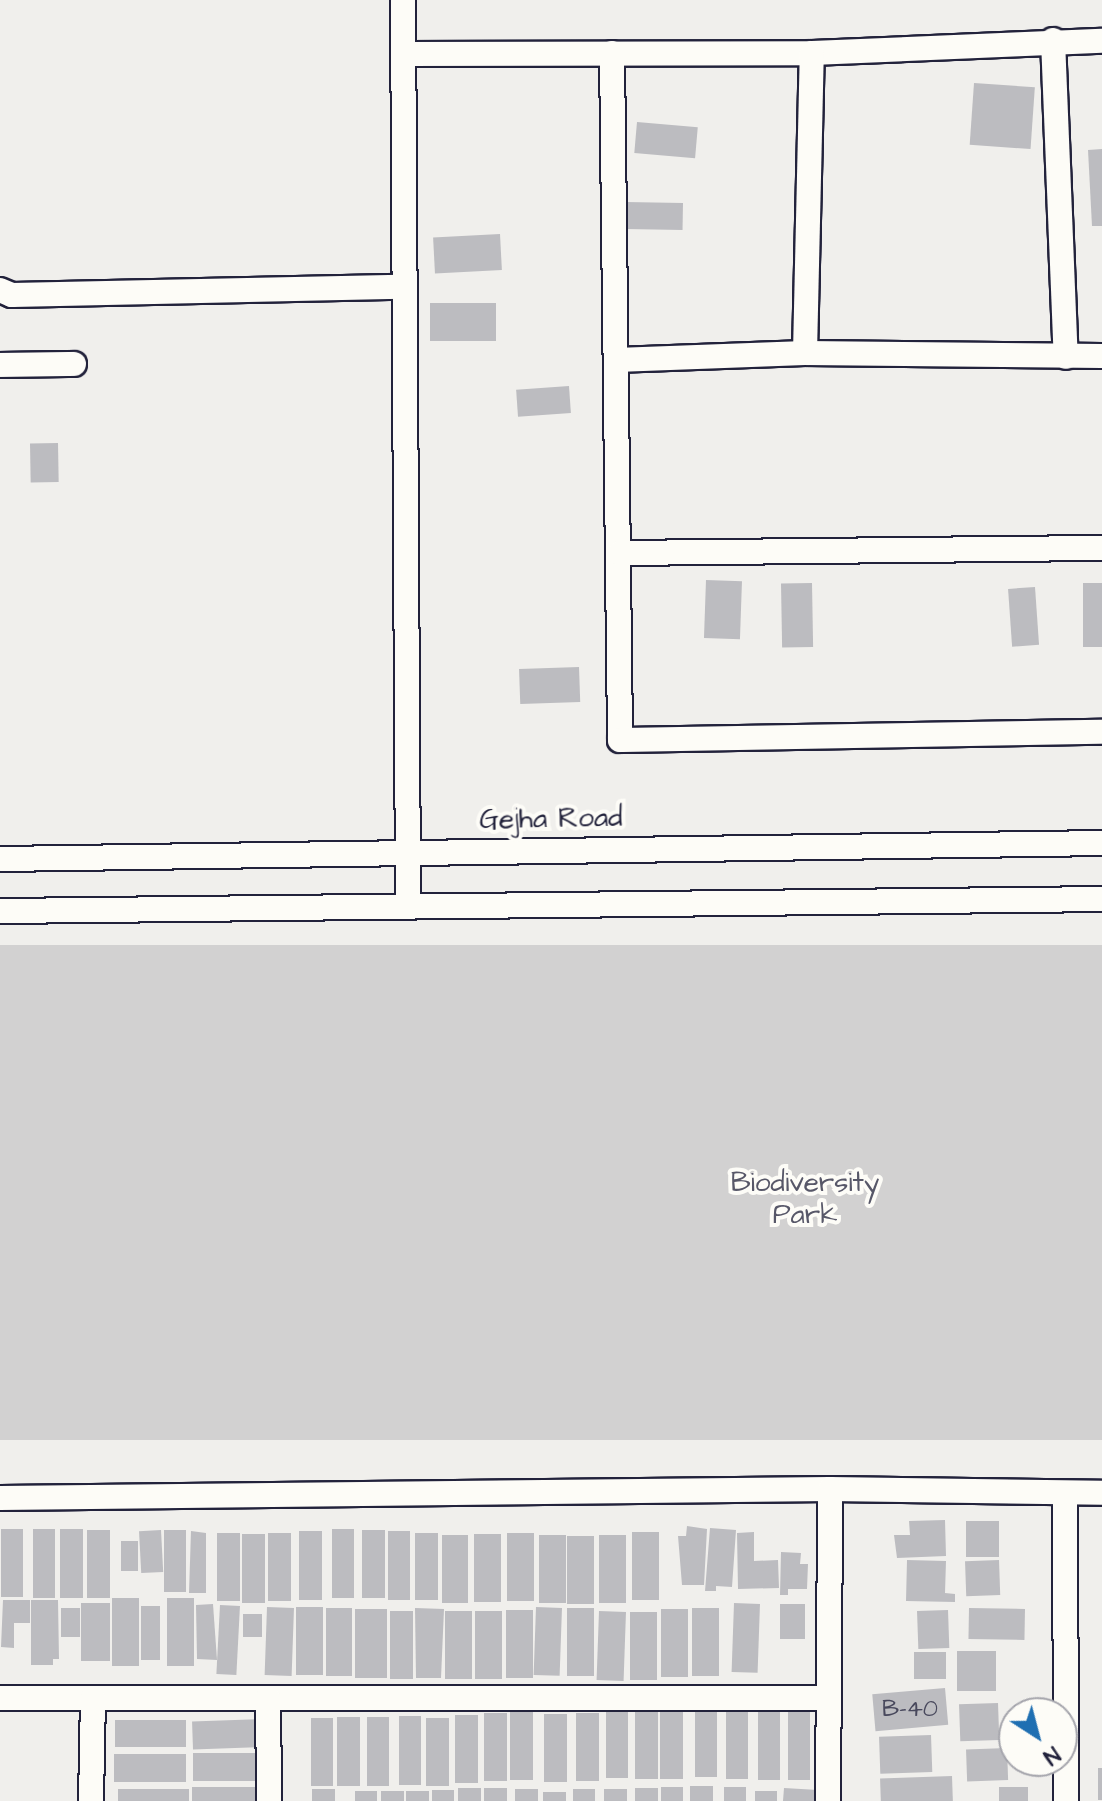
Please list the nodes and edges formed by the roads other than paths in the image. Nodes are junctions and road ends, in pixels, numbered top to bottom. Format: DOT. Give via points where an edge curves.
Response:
graph roads {
  1 [pos="403,0"];
  2 [pos="1053,40"];
  3 [pos="1102,41"];
  4 [pos="612,53"];
  5 [pos="812,53"];
  6 [pos="404,54"];
  7 [pos="401,287"];
  8 [pos="0,290"];
  9 [pos="805,353"];
  10 [pos="1102,356"];
  11 [pos="1066,357"];
  12 [pos="616,360"];
  13 [pos="74,364"];
  14 [pos="0,365"];
  15 [pos="1102,548"];
  16 [pos="620,553"];
  17 [pos="1102,732"];
  18 [pos="1102,843"];
  19 [pos="409,851"];
  20 [pos="0,859"];
  21 [pos="1102,899"];
  22 [pos="408,904"];
  23 [pos="0,911"];
  24 [pos="830,1489"];
  25 [pos="1065,1493"];
  26 [pos="1102,1493"];
  27 [pos="0,1498"];
  28 [pos="0,1698"];
  29 [pos="93,1698"];
  30 [pos="268,1698"];
  31 [pos="829,1698"];
  32 [pos="91,1801"];
  33 [pos="269,1801"];
  34 [pos="828,1801"];
  35 [pos="1066,1801"];
  1 -- 6 [label="street"];
  2 -- 3 [label="street"];
  2 -- 5 [label="street"];
  2 -- 11 [label="street"];
  4 -- 5 [label="street"];
  4 -- 6 [label="street"];
  4 -- 12 [label="street"];
  5 -- 9 [label="street"];
  6 -- 7 [label="street"];
  7 -- 8 [label="street" via="12,295"];
  7 -- 19 [label="street"];
  9 -- 11 [label="street"];
  9 -- 12 [label="street"];
  10 -- 11 [label="street"];
  12 -- 16 [label="street"];
  13 -- 14 [label="street"];
  15 -- 16 [label="street"];
  16 -- 17 [label="street" via="620,740"];
  18 -- 19 [label="street, Gejha Road"];
  19 -- 20 [label="street, Gejha Road"];
  19 -- 22 [label="street"];
  21 -- 22 [label="street"];
  22 -- 23 [label="street"];
  24 -- 25 [label="street"];
  24 -- 27 [label="street"];
  24 -- 31 [label="street"];
  25 -- 26 [label="street"];
  25 -- 35 [label="street"];
  28 -- 29 [label="street"];
  29 -- 30 [label="street"];
  29 -- 32 [label="street"];
  30 -- 31 [label="street"];
  30 -- 33 [label="street"];
  31 -- 34 [label="street"];
}
